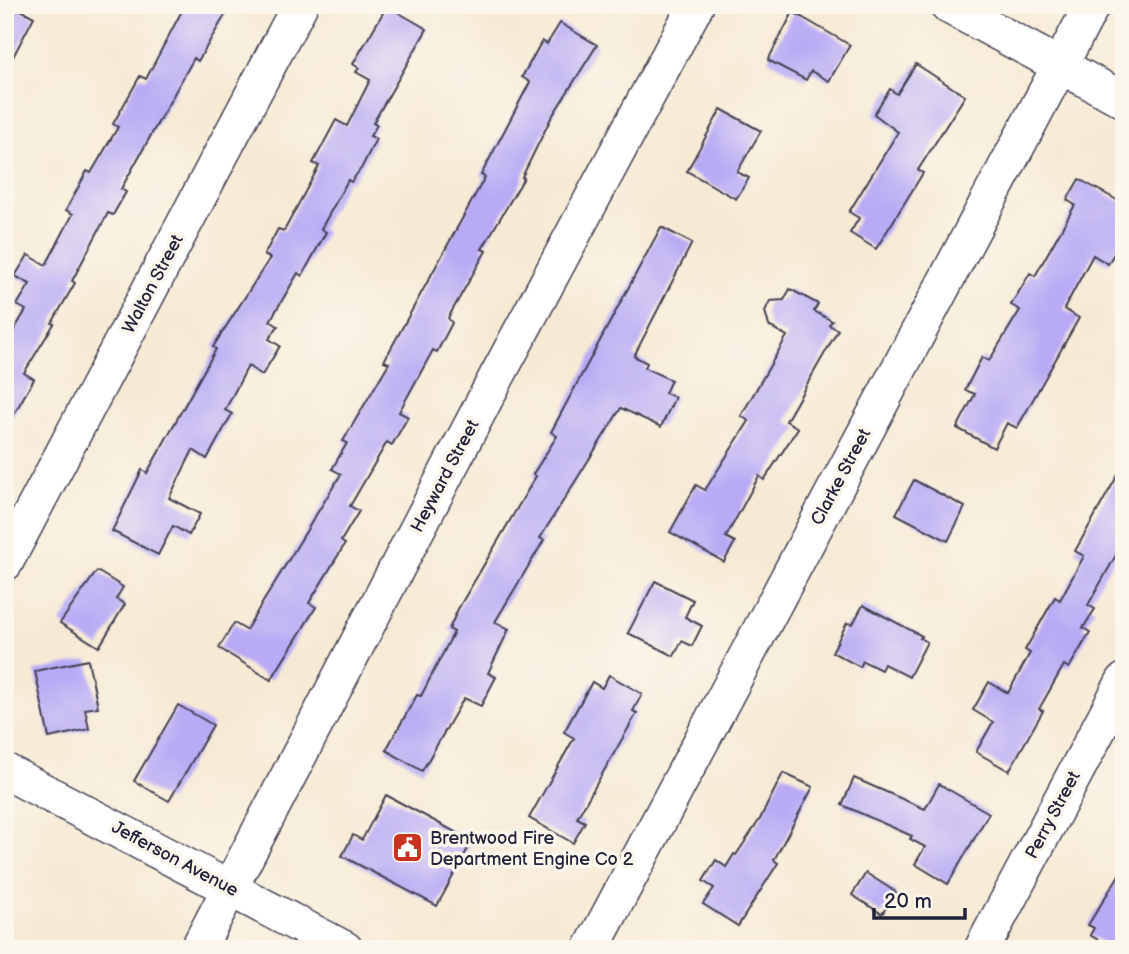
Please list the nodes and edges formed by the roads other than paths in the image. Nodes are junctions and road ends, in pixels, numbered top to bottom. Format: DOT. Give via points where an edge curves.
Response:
graph roads {
  1 [pos="300,5"];
  2 [pos="696,5"];
  3 [pos="947,5"];
  4 [pos="1091,5"];
  5 [pos="1059,66"];
  6 [pos="1124,100"];
  7 [pos="5,564"];
  8 [pos="1124,681"];
  9 [pos="5,771"];
  10 [pos="230,888"];
  11 [pos="198,949"];
  12 [pos="345,949"];
  13 [pos="591,949"];
  14 [pos="982,949"];
  1 -- 7 [label="street, Walton Street"];
  2 -- 10 [label="street, Heyward Street"];
  3 -- 5 [label="street"];
  4 -- 5 [label="street, Clarke Street"];
  5 -- 6 [label="street"];
  5 -- 13 [label="street, Clarke Street"];
  8 -- 14 [label="street, Perry Street"];
  9 -- 10 [label="street, Jefferson Avenue"];
  10 -- 11 [label="street, Heyward Street"];
  10 -- 12 [label="street, Jefferson Avenue"];
}
